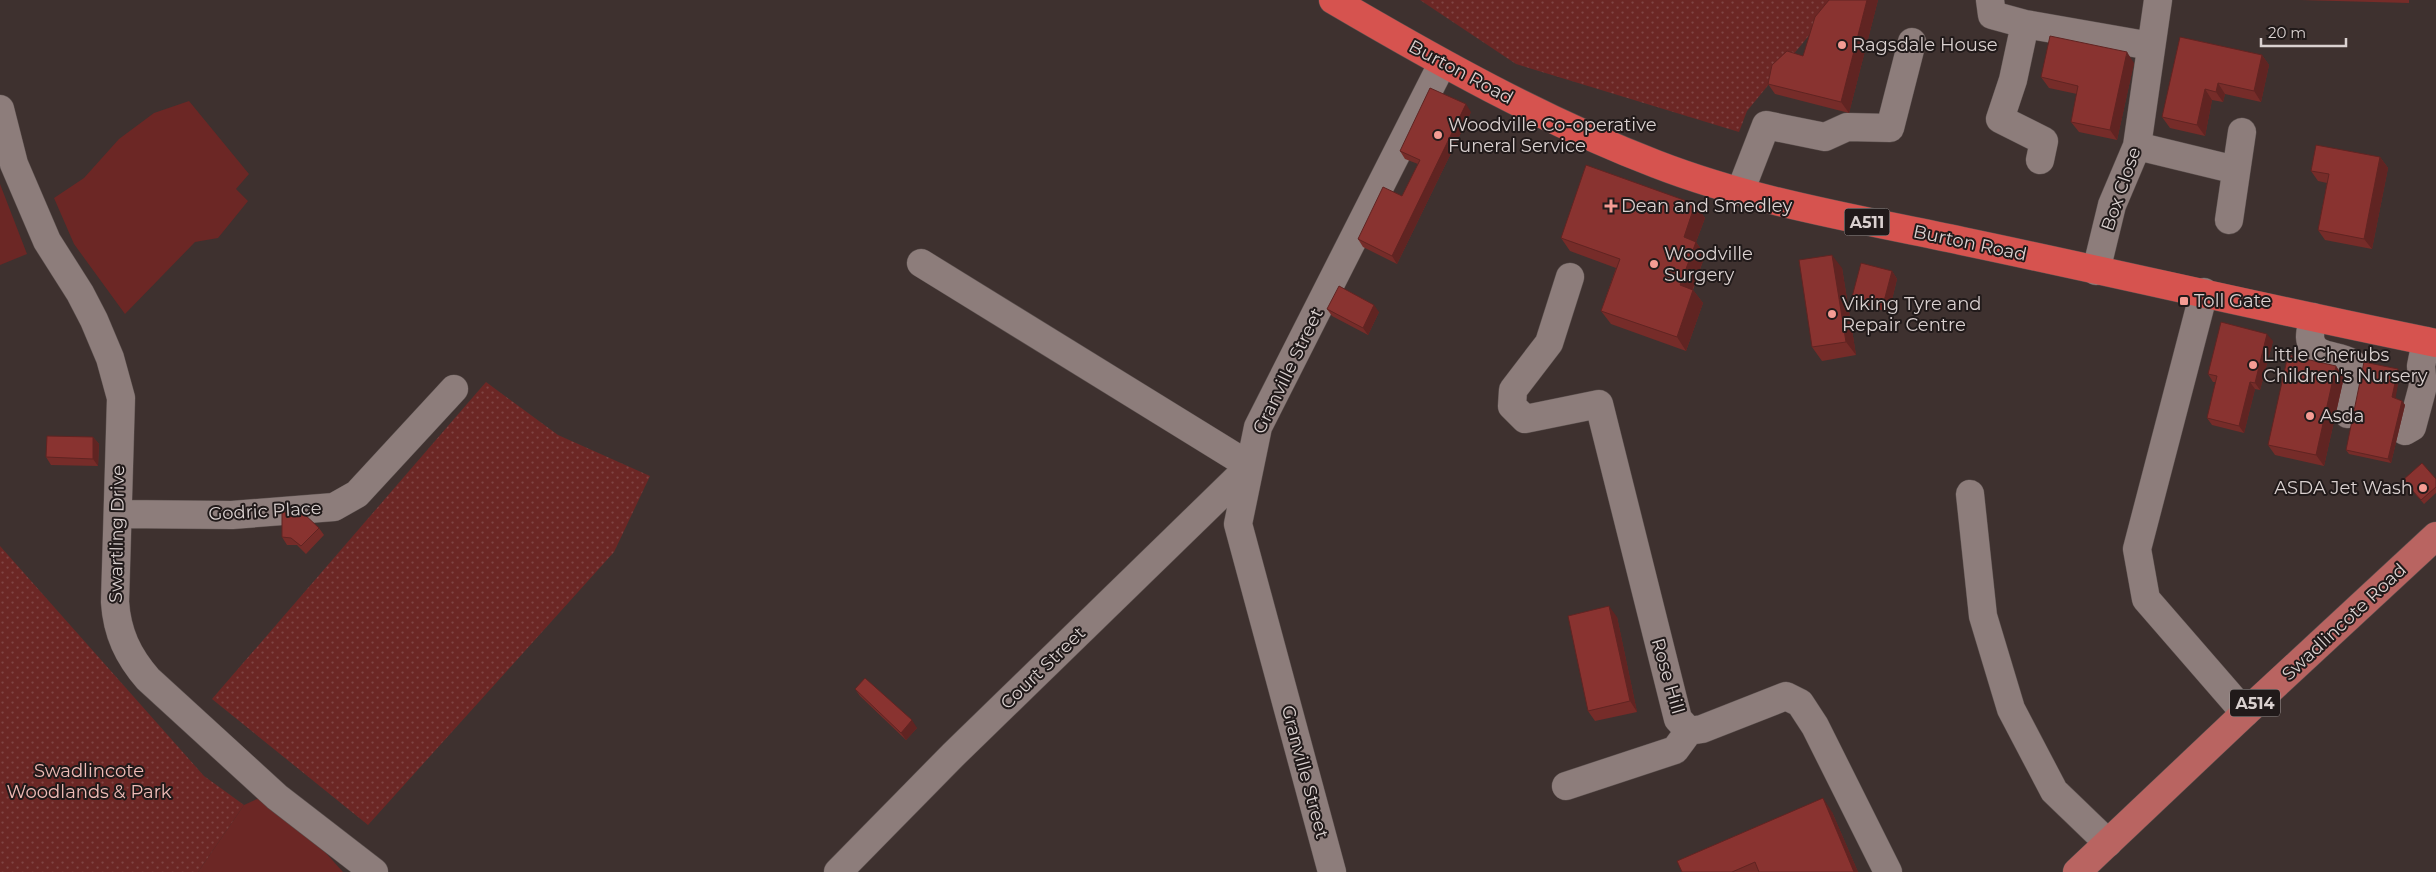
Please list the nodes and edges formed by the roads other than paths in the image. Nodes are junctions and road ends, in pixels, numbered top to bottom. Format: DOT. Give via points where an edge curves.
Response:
graph roads {
  1 [pos="1332,0"];
  2 [pos="2158,0"];
  3 [pos="1991,8"];
  4 [pos="2025,24"];
  5 [pos="1912,42"];
  6 [pos="2151,46"];
  7 [pos="1442,64"];
  8 [pos="0,109"];
  9 [pos="2242,132"];
  10 [pos="2137,146"];
  11 [pos="2040,160"];
  12 [pos="2236,170"];
  13 [pos="1740,192"];
  14 [pos="2229,220"];
  15 [pos="921,263"];
  16 [pos="2096,272"];
  17 [pos="1570,277"];
  18 [pos="2204,292"];
  19 [pos="2313,317"];
  20 [pos="2431,342"];
  21 [pos="454,389"];
  22 [pos="2348,414"];
  23 [pos="2404,432"];
  24 [pos="1250,466"];
  25 [pos="1970,494"];
  26 [pos="118,514"];
  27 [pos="2436,536"];
  28 [pos="2245,712"];
  29 [pos="1689,731"];
  30 [pos="1566,786"];
  31 [pos="2108,843"];
  32 [pos="374,872"];
  33 [pos="838,872"];
  34 [pos="1332,872"];
  35 [pos="1888,872"];
  36 [pos="2077,872"];
  1 -- 7 [label="highway, Burton Road / A511"];
  2 -- 6 [label="street, Box Close"];
  3 -- 4 [label="street"];
  4 -- 6 [label="street"];
  4 -- 11 [label="street" via="2013,80 2000,119 2044,141"];
  5 -- 13 [label="street" via="1890,128 1848,126 1825,137 1766,126"];
  6 -- 10 [label="street, Box Close"];
  7 -- 13 [label="highway, Burton Road / A511" via="1656,164"];
  7 -- 24 [label="street, Granville Street" via="1258,426"];
  8 -- 26 [label="street, Swartling Drive" via="14,164 47,241 80,293 112,366 121,398"];
  9 -- 12 [label="street"];
  10 -- 12 [label="street"];
  10 -- 16 [label="street, Box Close" via="2112,205"];
  12 -- 14 [label="street"];
  13 -- 16 [label="highway, Burton Road / A511"];
  15 -- 24 [label="street"];
  16 -- 18 [label="highway, Burton Road / A511"];
  17 -- 29 [label="street, Rose Hill" via="1550,343 1513,390 1512,406 1525,419 1599,404 1670,692 1678,720"];
  18 -- 19 [label="highway, Burton Road / A511"];
  18 -- 28 [label="street" via="2137,549 2146,599"];
  19 -- 20 [label="highway, Burton Road / A511"];
  19 -- 22 [label="street" via="2310,337 2313,347 2320,354 2346,360 2355,366 2357,376"];
  20 -- 23 [label="street" via="2421,366 2423,386 2412,428"];
  21 -- 26 [label="street, Godric Place" via="357,494 334,507 232,515"];
  24 -- 33 [label="street, Court Street" via="953,755"];
  24 -- 34 [label="street, Granville Street" via="1238,524"];
  25 -- 31 [label="street" via="1983,616 2011,709 2054,791"];
  26 -- 32 [label="street, Swartling Drive" via="116,617 125,646 135,664 277,797"];
  27 -- 28 [label="main road, Swadlincote Road / A514"];
  28 -- 31 [label="main road, Swadlincote Road / A514"];
  29 -- 30 [label="street" via="1675,750"];
  29 -- 35 [label="street, Rose Hill" via="1702,730 1786,696 1800,703 1815,726"];
  31 -- 36 [label="main road, Swadlincote Road / A514"];
}
